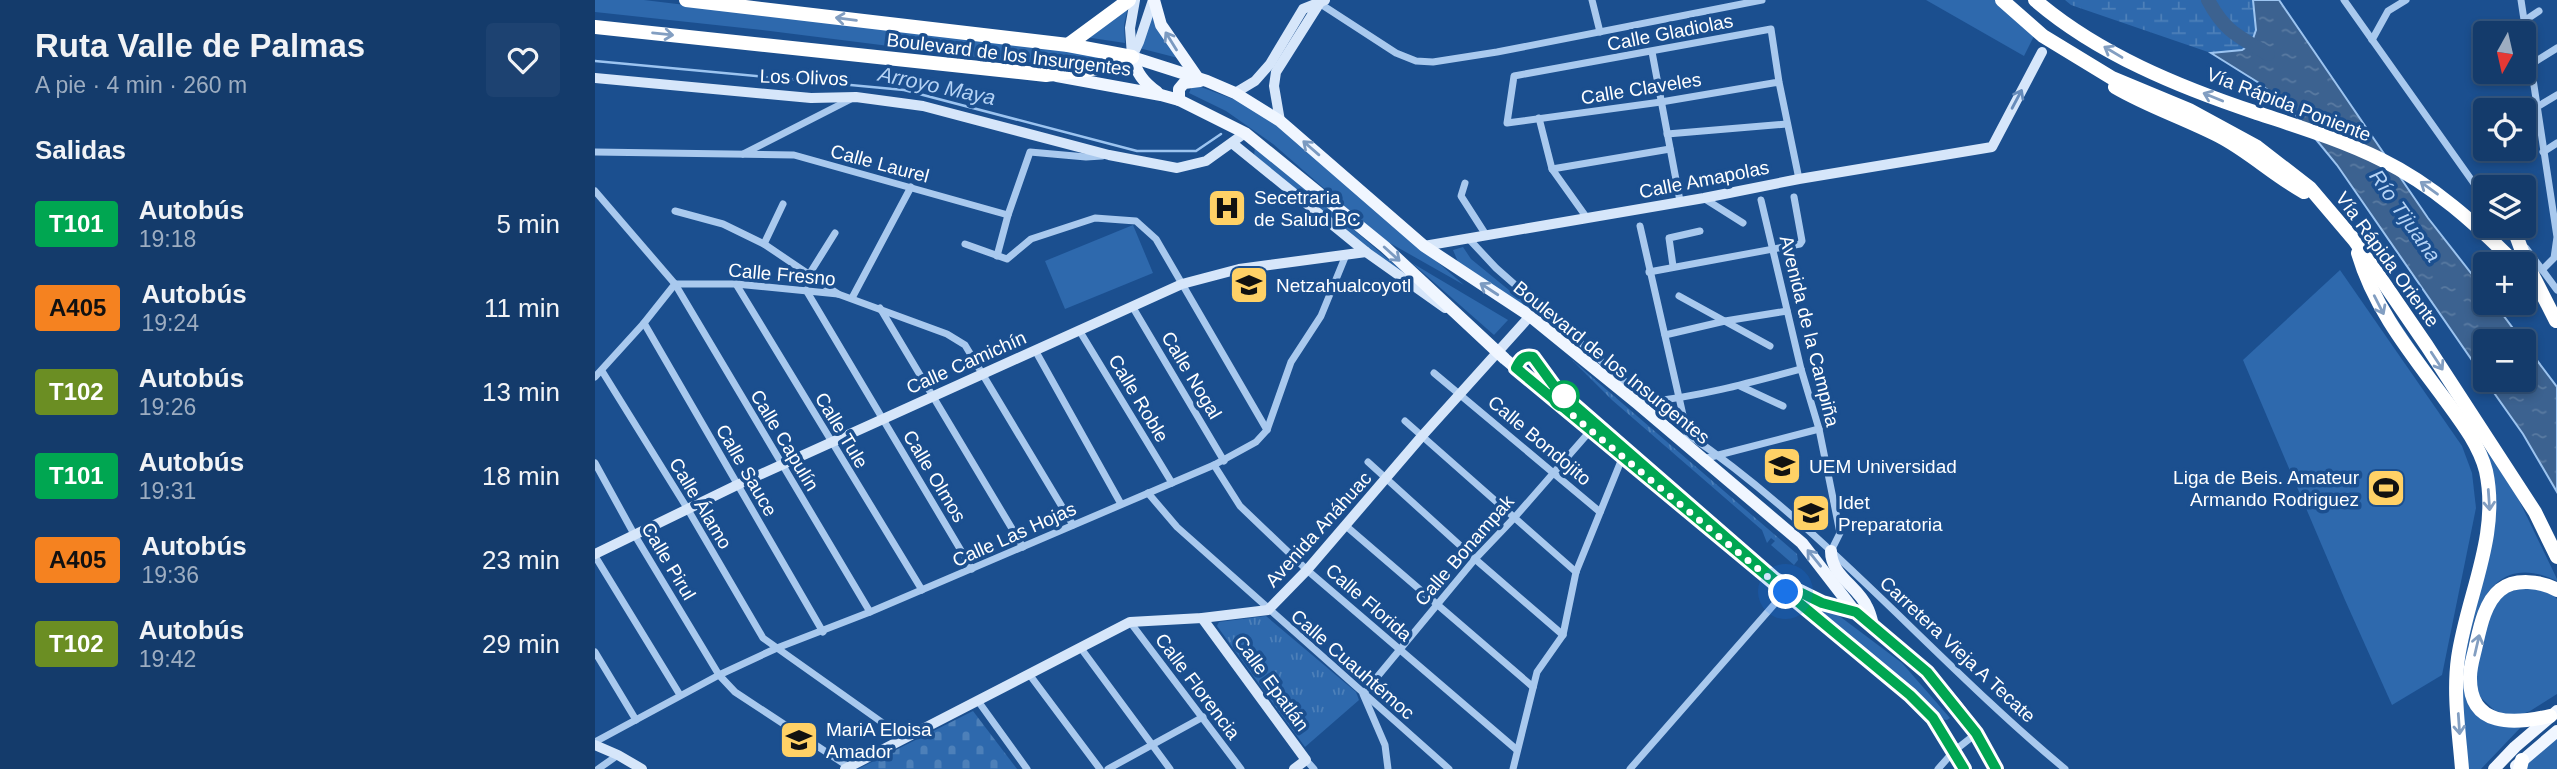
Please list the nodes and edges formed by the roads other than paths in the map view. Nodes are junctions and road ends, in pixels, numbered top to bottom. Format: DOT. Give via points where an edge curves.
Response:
graph roads {
  1 [pos="686,0"];
  2 [pos="1129,0"];
  3 [pos="1135,0"];
  4 [pos="1153,0"];
  5 [pos="1592,0"];
  6 [pos="1762,0"];
  7 [pos="2001,0"];
  8 [pos="2035,0"];
  9 [pos="2344,0"];
  10 [pos="2406,0"];
  11 [pos="2521,0"];
  12 [pos="1319,1"];
  13 [pos="2539,11"];
  14 [pos="2524,21"];
  15 [pos="595,27"];
  16 [pos="1599,32"];
  17 [pos="2372,40"];
  18 [pos="1068,45"];
  19 [pos="2557,48"];
  20 [pos="2042,51"];
  21 [pos="1652,52"];
  22 [pos="1132,57"];
  23 [pos="2536,61"];
  24 [pos="1046,75"];
  25 [pos="595,78"];
  26 [pos="1202,79"];
  27 [pos="1779,82"];
  28 [pos="2533,84"];
  29 [pos="1235,93"];
  30 [pos="1161,94"];
  31 [pos="2557,95"];
  32 [pos="856,97"];
  33 [pos="1179,100"];
  34 [pos="1661,102"];
  35 [pos="2537,107"];
  36 [pos="1539,118"];
  37 [pos="1280,121"];
  38 [pos="1507,123"];
  39 [pos="1787,124"];
  40 [pos="1245,133"];
  41 [pos="1667,134"];
  42 [pos="1232,143"];
  43 [pos="2557,143"];
  44 [pos="1670,149"];
  45 [pos="595,152"];
  46 [pos="2543,152"];
  47 [pos="1109,155"];
  48 [pos="740,156"];
  49 [pos="1552,169"];
  50 [pos="1799,178"];
  51 [pos="2473,182"];
  52 [pos="1465,183"];
  53 [pos="911,187"];
  54 [pos="595,191"];
  55 [pos="2553,193"];
  56 [pos="1794,197"];
  57 [pos="1704,198"];
  58 [pos="1761,200"];
  59 [pos="1680,201"];
  60 [pos="2323,202"];
  61 [pos="783,204"];
  62 [pos="675,211"];
  63 [pos="1008,215"];
  64 [pos="1587,218"];
  65 [pos="1743,223"];
  66 [pos="1640,226"];
  67 [pos="1700,231"];
  68 [pos="835,233"];
  69 [pos="1486,235"];
  70 [pos="2557,237"];
  71 [pos="1468,238"];
  72 [pos="2516,238"];
  73 [pos="2518,238"];
  74 [pos="2355,241"];
  75 [pos="764,244"];
  76 [pos="965,244"];
  77 [pos="1424,246"];
  78 [pos="1774,249"];
  79 [pos="1366,252"];
  80 [pos="2504,252"];
  81 [pos="1346,255"];
  82 [pos="997,256"];
  83 [pos="1673,267"];
  84 [pos="2542,270"];
  85 [pos="1649,272"];
  86 [pos="810,273"];
  87 [pos="675,284"];
  88 [pos="1182,284"];
  89 [pos="736,285"];
  90 [pos="806,290"];
  91 [pos="2557,290"];
  92 [pos="2536,293"];
  93 [pos="838,294"];
  94 [pos="1679,296"];
  95 [pos="852,298"];
  96 [pos="1132,306"];
  97 [pos="880,308"];
  98 [pos="1787,310"];
  99 [pos="1458,314"];
  100 [pos="1530,316"];
  101 [pos="1725,321"];
  102 [pos="2556,322"];
  103 [pos="644,323"];
  104 [pos="1079,330"];
  105 [pos="1665,335"];
  106 [pos="1770,346"];
  107 [pos="1035,350"];
  108 [pos="1498,353"];
  109 [pos="1801,369"];
  110 [pos="602,370"];
  111 [pos="1434,373"];
  112 [pos="982,376"];
  113 [pos="595,377"];
  114 [pos="1739,386"];
  115 [pos="1460,393"];
  116 [pos="932,396"];
  117 [pos="1680,398"];
  118 [pos="1642,402"];
  119 [pos="1783,406"];
  120 [pos="882,419"];
  121 [pos="1405,421"];
  122 [pos="1819,429"];
  123 [pos="1266,430"];
  124 [pos="1591,430"];
  125 [pos="1422,436"];
  126 [pos="1688,441"];
  127 [pos="831,443"];
  128 [pos="1718,455"];
  129 [pos="1623,456"];
  130 [pos="1703,459"];
  131 [pos="1224,461"];
  132 [pos="1368,462"];
  133 [pos="595,463"];
  134 [pos="781,465"];
  135 [pos="1215,465"];
  136 [pos="1552,472"];
  137 [pos="1385,479"];
  138 [pos="1172,483"];
  139 [pos="737,485"];
  140 [pos="1148,493"];
  141 [pos="1121,505"];
  142 [pos="687,508"];
  143 [pos="1600,512"];
  144 [pos="1515,517"];
  145 [pos="1073,525"];
  146 [pos="1346,526"];
  147 [pos="634,534"];
  148 [pos="1023,547"];
  149 [pos="1831,551"];
  150 [pos="595,555"];
  151 [pos="2557,557"];
  152 [pos="1475,559"];
  153 [pos="972,569"];
  154 [pos="1307,570"];
  155 [pos="1576,572"];
  156 [pos="922,590"];
  157 [pos="2557,590"];
  158 [pos="1786,592"];
  159 [pos="1438,603"];
  160 [pos="1268,610"];
  161 [pos="870,612"];
  162 [pos="1202,618"];
  163 [pos="1130,622"];
  164 [pos="1874,629"];
  165 [pos="823,632"];
  166 [pos="1563,635"];
  167 [pos="1080,647"];
  168 [pos="777,648"];
  169 [pos="1399,649"];
  170 [pos="595,652"];
  171 [pos="1029,674"];
  172 [pos="719,675"];
  173 [pos="1534,687"];
  174 [pos="1363,694"];
  175 [pos="680,695"];
  176 [pos="978,701"];
  177 [pos="2554,713"];
  178 [pos="1203,717"];
  179 [pos="636,720"];
  180 [pos="2557,731"];
  181 [pos="1976,733"];
  182 [pos="904,738"];
  183 [pos="595,743"];
  184 [pos="1152,745"];
  185 [pos="1517,750"];
  186 [pos="1954,751"];
  187 [pos="618,754"];
  188 [pos="1436,758"];
  189 [pos="1310,764"];
  190 [pos="2519,766"];
  191 [pos="847,768"];
  192 [pos="598,769"];
  193 [pos="642,769"];
  194 [pos="1027,769"];
  195 [pos="1100,769"];
  196 [pos="1108,769"];
  197 [pos="1170,769"];
  198 [pos="1241,769"];
  199 [pos="1294,769"];
  200 [pos="1388,769"];
  201 [pos="1438,769"];
  202 [pos="1449,769"];
  203 [pos="1513,769"];
  204 [pos="1630,769"];
  205 [pos="1938,769"];
  206 [pos="1964,769"];
  207 [pos="1996,769"];
  208 [pos="2065,769"];
  209 [pos="2462,769"];
  210 [pos="2494,769"];
  18 -- 1 [label="highway, Boulevard de los Insurgentes, one-way"];
  2 -- 18 [label="highway"];
  3 -- 22 [label="street" via="1130,28"];
  4 -- 22 [label="street"];
  26 -- 4 [label="main road, one-way" via="1161,25"];
  5 -- 16 [label="street"];
  6 -- 16 [label="street"];
  7 -- 60 [label="highway, Vía Rápida Oriente" via="2043,36 2112,78 2189,110 2257,147"];
  80 -- 8 [label="highway, Vía Rápida Poniente, one-way" via="2421,182 2383,160 2217,99 2123,58"];
  9 -- 17 [label="street"];
  10 -- 17 [label="street" via="2388,11"];
  11 -- 14 [label="street"];
  12 -- 16 [label="street" via="1396,53 1425,61"];
  12 -- 29 [label="street" via="1303,9 1255,81"];
  12 -- 37 [label="street" via="1276,72"];
  13 -- 14 [label="street"];
  15 -- 24 [label="highway, Boulevard de los Insurgentes, one-way"];
  17 -- 51 [label="street"];
  18 -- 22 [label="highway, Boulevard de los Insurgentes"];
  19 -- 23 [label="street"];
  50 -- 20 [label="street, Calle Amapolas, one-way" via="1992,147"];
  20 -- 60 [label="highway" via="2061,55 2137,100 2222,138 2281,180"];
  21 -- 27 [label="street, Calle Gladiolas" via="1771,29"];
  21 -- 34 [label="street"];
  21 -- 38 [label="street, Calle Gladiolas" via="1514,76"];
  22 -- 24 [label="highway" via="1095,69"];
  22 -- 26 [label="main road, Boulevard de los Insurgentes"];
  22 -- 30 [label="main road" via="1136,72"];
  24 -- 30 [label="main road, Boulevard de los Insurgentes"];
  25 -- 32 [label="street, Los Olivos" via="811,98"];
  26 -- 29 [label="main road, Boulevard de los Insurgentes"];
  26 -- 33 [label="main road" via="1184,83"];
  27 -- 34 [label="street, Calle Claveles"];
  27 -- 39 [label="street, Calle Gladiolas"];
  28 -- 35 [label="street"];
  29 -- 37 [label="main road, Boulevard de los Insurgentes"];
  30 -- 33 [label="main road, Boulevard de los Insurgentes"];
  31 -- 35 [label="street"];
  32 -- 47 [label="street, Los Olivos" via="923,106"];
  32 -- 48 [label="street"];
  33 -- 40 [label="main road, Boulevard de los Insurgentes"];
  34 -- 36 [label="street, Calle Claveles"];
  34 -- 41 [label="street"];
  35 -- 46 [label="street"];
  36 -- 38 [label="street, Calle Claveles"];
  36 -- 49 [label="street"];
  77 -- 37 [label="main road, Boulevard de los Insurgentes, one-way"];
  39 -- 41 [label="street"];
  39 -- 50 [label="street, Calle Gladiolas"];
  40 -- 42 [label="street, Los Olivos"];
  40 -- 99 [label="main road, Boulevard de los Insurgentes, one-way" via="1385,247"];
  41 -- 44 [label="street"];
  42 -- 47 [label="street, Los Olivos" via="1206,161 1177,168"];
  42 -- 79 [label="street"];
  43 -- 46 [label="street"];
  44 -- 49 [label="street"];
  44 -- 59 [label="street"];
  45 -- 48 [label="street, Calle Laurel"];
  46 -- 55 [label="street"];
  47 -- 63 [label="street" via="1030,152"];
  48 -- 53 [label="street, Calle Laurel" via="794,155"];
  49 -- 64 [label="street"];
  50 -- 57 [label="street, Calle Amapolas"];
  52 -- 69 [label="street" via="1461,196"];
  53 -- 63 [label="street, Calle Laurel"];
  53 -- 95 [label="street"];
  54 -- 87 [label="street"];
  55 -- 70 [label="street"];
  56 -- 78 [label="street" via="1802,241"];
  57 -- 59 [label="street, Calle Amapolas"];
  57 -- 65 [label="street"];
  58 -- 78 [label="street, Avenida de la Campiña"];
  59 -- 64 [label="street, Calle Amapolas"];
  60 -- 74 [label="highway, Vía Rápida Oriente"];
  61 -- 75 [label="street"];
  62 -- 75 [label="street" via="723,224"];
  63 -- 82 [label="street"];
  64 -- 69 [label="street, Calle Amapolas"];
  66 -- 85 [label="street"];
  67 -- 83 [label="street" via="1669,237"];
  68 -- 86 [label="street"];
  69 -- 71 [label="street, Calle Amapolas"];
  70 -- 84 [label="street" via="2553,258"];
  71 -- 77 [label="street, Calle Amapolas"];
  71 -- 118 [label="street"];
  72 -- 102 [label="highway"];
  73 -- 84 [label="street"];
  74 -- 151 [label="highway, Vía Rápida Oriente, one-way" via="2535,512"];
  74 -- 209 [label="highway, one-way" via="2383,314 2469,432 2485,468 2491,505 2486,544 2456,684"];
  75 -- 86 [label="street"];
  76 -- 82 [label="street"];
  100 -- 77 [label="main road, Boulevard de los Insurgentes, one-way"];
  78 -- 83 [label="street"];
  78 -- 98 [label="street, Avenida de la Campiña"];
  79 -- 81 [label="street, Calle Camichín"];
  79 -- 99 [label="street"];
  81 -- 88 [label="street, Calle Camichín" via="1239,269"];
  81 -- 123 [label="street, Calle Las Hojas" via="1321,316 1291,362"];
  82 -- 88 [label="street" via="1010,258 1031,239 1095,218 1122,218 1151,232"];
  83 -- 85 [label="street"];
  84 -- 91 [label="street"];
  85 -- 105 [label="street"];
  86 -- 93 [label="street"];
  87 -- 89 [label="street, Calle Fresno"];
  87 -- 103 [label="street"];
  87 -- 134 [label="street, Calle Capulín"];
  88 -- 96 [label="street, Calle Camichín"];
  88 -- 123 [label="street"];
  89 -- 90 [label="street, Calle Fresno"];
  89 -- 127 [label="street, Calle Tule"];
  90 -- 93 [label="street, Calle Fresno"];
  90 -- 120 [label="street, Calle Olmos"];
  92 -- 102 [label="highway"];
  93 -- 95 [label="street, Calle Fresno"];
  94 -- 101 [label="street"];
  95 -- 97 [label="street, Calle Fresno"];
  96 -- 104 [label="street, Calle Camichín"];
  96 -- 131 [label="street, Calle Nogal"];
  97 -- 112 [label="street, Calle Fresno" via="965,345"];
  97 -- 116 [label="street"];
  98 -- 101 [label="street"];
  98 -- 109 [label="street, Avenida de la Campiña"];
  99 -- 108 [label="main road, Boulevard de los Insurgentes"];
  100 -- 108 [label="street, Avenida Anáhuac"];
  100 -- 118 [label="main road, Boulevard de los Insurgentes"];
  101 -- 105 [label="street"];
  101 -- 106 [label="street"];
  103 -- 110 [label="street"];
  103 -- 139 [label="street, Calle Sauce"];
  104 -- 107 [label="street, Calle Camichín"];
  104 -- 138 [label="street, Calle Roble"];
  105 -- 117 [label="street"];
  107 -- 112 [label="street, Calle Camichín"];
  107 -- 141 [label="street"];
  108 -- 115 [label="street, Avenida Anáhuac"];
  108 -- 124 [label="main road, Boulevard de los Insurgentes"];
  109 -- 114 [label="street"];
  109 -- 122 [label="street, Avenida de la Campiña"];
  110 -- 113 [label="street"];
  110 -- 142 [label="street, Calle Álamo"];
  111 -- 115 [label="street, Calle Bondojito"];
  112 -- 116 [label="street, Calle Camichín"];
  112 -- 145 [label="street, Calle Fresno"];
  114 -- 117 [label="street"];
  114 -- 119 [label="street"];
  115 -- 125 [label="street, Avenida Anáhuac"];
  115 -- 136 [label="street, Calle Bondojito"];
  116 -- 120 [label="street, Calle Camichín"];
  116 -- 148 [label="street"];
  117 -- 118 [label="street"];
  117 -- 126 [label="street"];
  118 -- 126 [label="main road, Boulevard de los Insurgentes"];
  120 -- 127 [label="street, Calle Camichín"];
  120 -- 153 [label="street, Calle Olmos"];
  121 -- 125 [label="street"];
  122 -- 128 [label="street"];
  122 -- 149 [label="street, Avenida de la Campiña" via="1840,533"];
  123 -- 131 [label="street, Calle Las Hojas" via="1257,442"];
  124 -- 129 [label="main road, Boulevard de los Insurgentes"];
  124 -- 136 [label="street, Calle Bonampak"];
  125 -- 137 [label="street, Avenida Anáhuac"];
  125 -- 144 [label="street"];
  126 -- 128 [label="street"];
  126 -- 130 [label="main road, Boulevard de los Insurgentes"];
  127 -- 134 [label="street, Calle Camichín"];
  127 -- 156 [label="street, Calle Tule"];
  128 -- 130 [label="street"];
  128 -- 149 [label="street"];
  129 -- 143 [label="street"];
  129 -- 158 [label="main road, Boulevard de los Insurgentes"];
  164 -- 130 [label="main road, Boulevard de los Insurgentes, one-way" via="1802,543"];
  131 -- 135 [label="street, Calle Las Hojas"];
  132 -- 137 [label="street"];
  133 -- 147 [label="street, Calle Pirul"];
  134 -- 139 [label="street, Calle Camichín"];
  134 -- 161 [label="street, Calle Capulín"];
  135 -- 138 [label="street, Calle Las Hojas"];
  135 -- 154 [label="street, Calle Florida" via="1240,506"];
  136 -- 143 [label="street, Calle Bondojito"];
  136 -- 144 [label="street, Calle Bonampak"];
  137 -- 146 [label="street, Avenida Anáhuac"];
  137 -- 152 [label="street"];
  138 -- 140 [label="street, Calle Las Hojas"];
  139 -- 142 [label="street, Calle Camichín"];
  139 -- 165 [label="street, Calle Sauce"];
  140 -- 141 [label="street, Calle Las Hojas"];
  140 -- 160 [label="street, Calle Cuauhtémoc" via="1177,527"];
  141 -- 145 [label="street, Calle Las Hojas"];
  142 -- 147 [label="street, Calle Camichín"];
  142 -- 168 [label="street, Calle Álamo" via="762,638"];
  143 -- 155 [label="street"];
  144 -- 152 [label="street, Calle Bonampak"];
  144 -- 155 [label="street"];
  145 -- 148 [label="street, Calle Las Hojas"];
  146 -- 154 [label="street, Avenida Anáhuac"];
  146 -- 159 [label="street"];
  147 -- 150 [label="street, Calle Camichín"];
  147 -- 172 [label="street, Calle Pirul"];
  148 -- 153 [label="street, Calle Las Hojas"];
  149 -- 164 [label="main road" via="1838,572 1867,606"];
  149 -- 208 [label="street, Carretera Vieja A Tecate"];
  150 -- 175 [label="street"];
  152 -- 159 [label="street, Calle Bonampak"];
  152 -- 166 [label="street"];
  153 -- 156 [label="street, Calle Las Hojas"];
  154 -- 160 [label="street, Avenida Anáhuac"];
  154 -- 169 [label="street, Calle Florida"];
  155 -- 166 [label="street"];
  156 -- 161 [label="street, Calle Las Hojas"];
  177 -- 157 [label="highway, one-way" via="2517,723 2502,722 2478,706 2470,675 2487,608 2500,590 2517,583"];
  158 -- 186 [label="main road, Boulevard de los Insurgentes" via="1910,695 1933,718"];
  158 -- 204 [label="street"];
  159 -- 169 [label="street, Calle Bonampak"];
  159 -- 173 [label="street"];
  160 -- 162 [label="street, Avenida Anáhuac"];
  160 -- 174 [label="street, Calle Cuauhtémoc"];
  161 -- 165 [label="street, Calle Las Hojas"];
  162 -- 163 [label="street, Avenida Anáhuac"];
  162 -- 189 [label="street, Calle Epatlán"];
  163 -- 167 [label="street, Avenida Anáhuac"];
  163 -- 178 [label="street, Calle Florencia"];
  164 -- 181 [label="main road, Boulevard de los Insurgentes" via="1927,672"];
  165 -- 168 [label="street, Calle Las Hojas"];
  166 -- 173 [label="street" via="1537,672"];
  167 -- 171 [label="street, Avenida Anáhuac"];
  167 -- 184 [label="street"];
  168 -- 172 [label="street, Calle Las Hojas"];
  168 -- 182 [label="street, Calle Álamo"];
  169 -- 174 [label="street, Calle Bonampak"];
  169 -- 185 [label="street, Calle Florida"];
  170 -- 179 [label="street"];
  171 -- 176 [label="street, Avenida Anáhuac"];
  171 -- 195 [label="street"];
  172 -- 175 [label="street, Calle Las Hojas"];
  172 -- 191 [label="street, Calle Pirul" via="735,692"];
  173 -- 185 [label="street"];
  174 -- 188 [label="street, Calle Cuauhtémoc"];
  174 -- 200 [label="street" via="1385,745"];
  175 -- 179 [label="street, Calle Las Hojas"];
  176 -- 182 [label="street, Avenida Anáhuac"];
  176 -- 194 [label="street"];
  177 -- 210 [label="main road"];
  178 -- 184 [label="street"];
  178 -- 198 [label="street, Calle Florencia"];
  179 -- 183 [label="street, Calle Las Hojas"];
  180 -- 190 [label="main road"];
  181 -- 186 [label="street"];
  181 -- 207 [label="main road, Boulevard de los Insurgentes"];
  182 -- 191 [label="street, Avenida Anáhuac"];
  183 -- 187 [label="street"];
  184 -- 196 [label="street"];
  184 -- 197 [label="street"];
  185 -- 203 [label="street"];
  186 -- 205 [label="street"];
  186 -- 206 [label="main road, Boulevard de los Insurgentes"];
  187 -- 192 [label="street"];
  187 -- 193 [label="street"];
  188 -- 201 [label="street"];
  188 -- 202 [label="street, Calle Cuauhtémoc"];
  189 -- 199 [label="street"];
}
